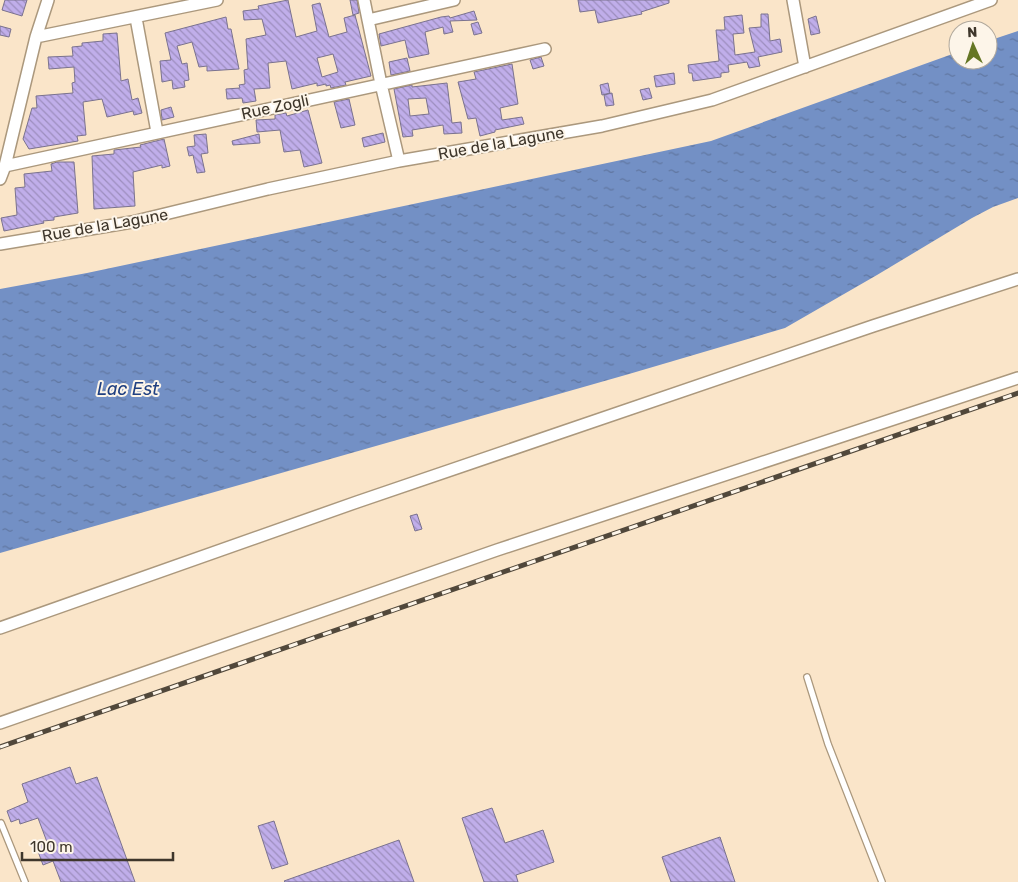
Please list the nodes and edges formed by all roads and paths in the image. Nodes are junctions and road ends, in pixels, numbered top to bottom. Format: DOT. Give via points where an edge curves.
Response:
graph roads {
  1 [pos="48,0"];
  2 [pos="214,0"];
  3 [pos="364,0"];
  4 [pos="454,0"];
  5 [pos="793,0"];
  6 [pos="989,0"];
  7 [pos="136,18"];
  8 [pos="368,20"];
  9 [pos="36,37"];
  10 [pos="545,49"];
  11 [pos="805,67"];
  12 [pos="381,84"];
  13 [pos="157,132"];
  14 [pos="399,161"];
  15 [pos="5,166"];
  16 [pos="0,179"];
  17 [pos="0,244"];
  18 [pos="1018,281"];
  19 [pos="1018,378"];
  20 [pos="0,628"];
  21 [pos="807,677"];
  22 [pos="0,723"];
  23 [pos="1,823"];
  24 [pos="26,882"];
  25 [pos="882,882"];
  1 -- 9 [label="street"];
  2 -- 7 [label="street"];
  3 -- 8 [label="street"];
  4 -- 8 [label="street"];
  5 -- 11 [label="street"];
  6 -- 11 [label="street, Rue de la Lagune"];
  7 -- 9 [label="street"];
  7 -- 13 [label="street"];
  8 -- 12 [label="street"];
  9 -- 15 [label="street"];
  10 -- 12 [label="street, Rue Zogli"];
  11 -- 14 [label="street, Rue de la Lagune" via="712,100 602,126"];
  12 -- 13 [label="street, Rue Zogli"];
  12 -- 14 [label="street"];
  13 -- 15 [label="street, Rue Zogli"];
  14 -- 17 [label="street, Rue de la Lagune" via="132,222"];
  15 -- 16 [label="street"];
  18 -- 20 [label="street" via="873,326"];
  19 -- 22 [label="street" via="497,550"];
  21 -- 25 [label="lane" via="828,744"];
  23 -- 24 [label="lane"];
}
